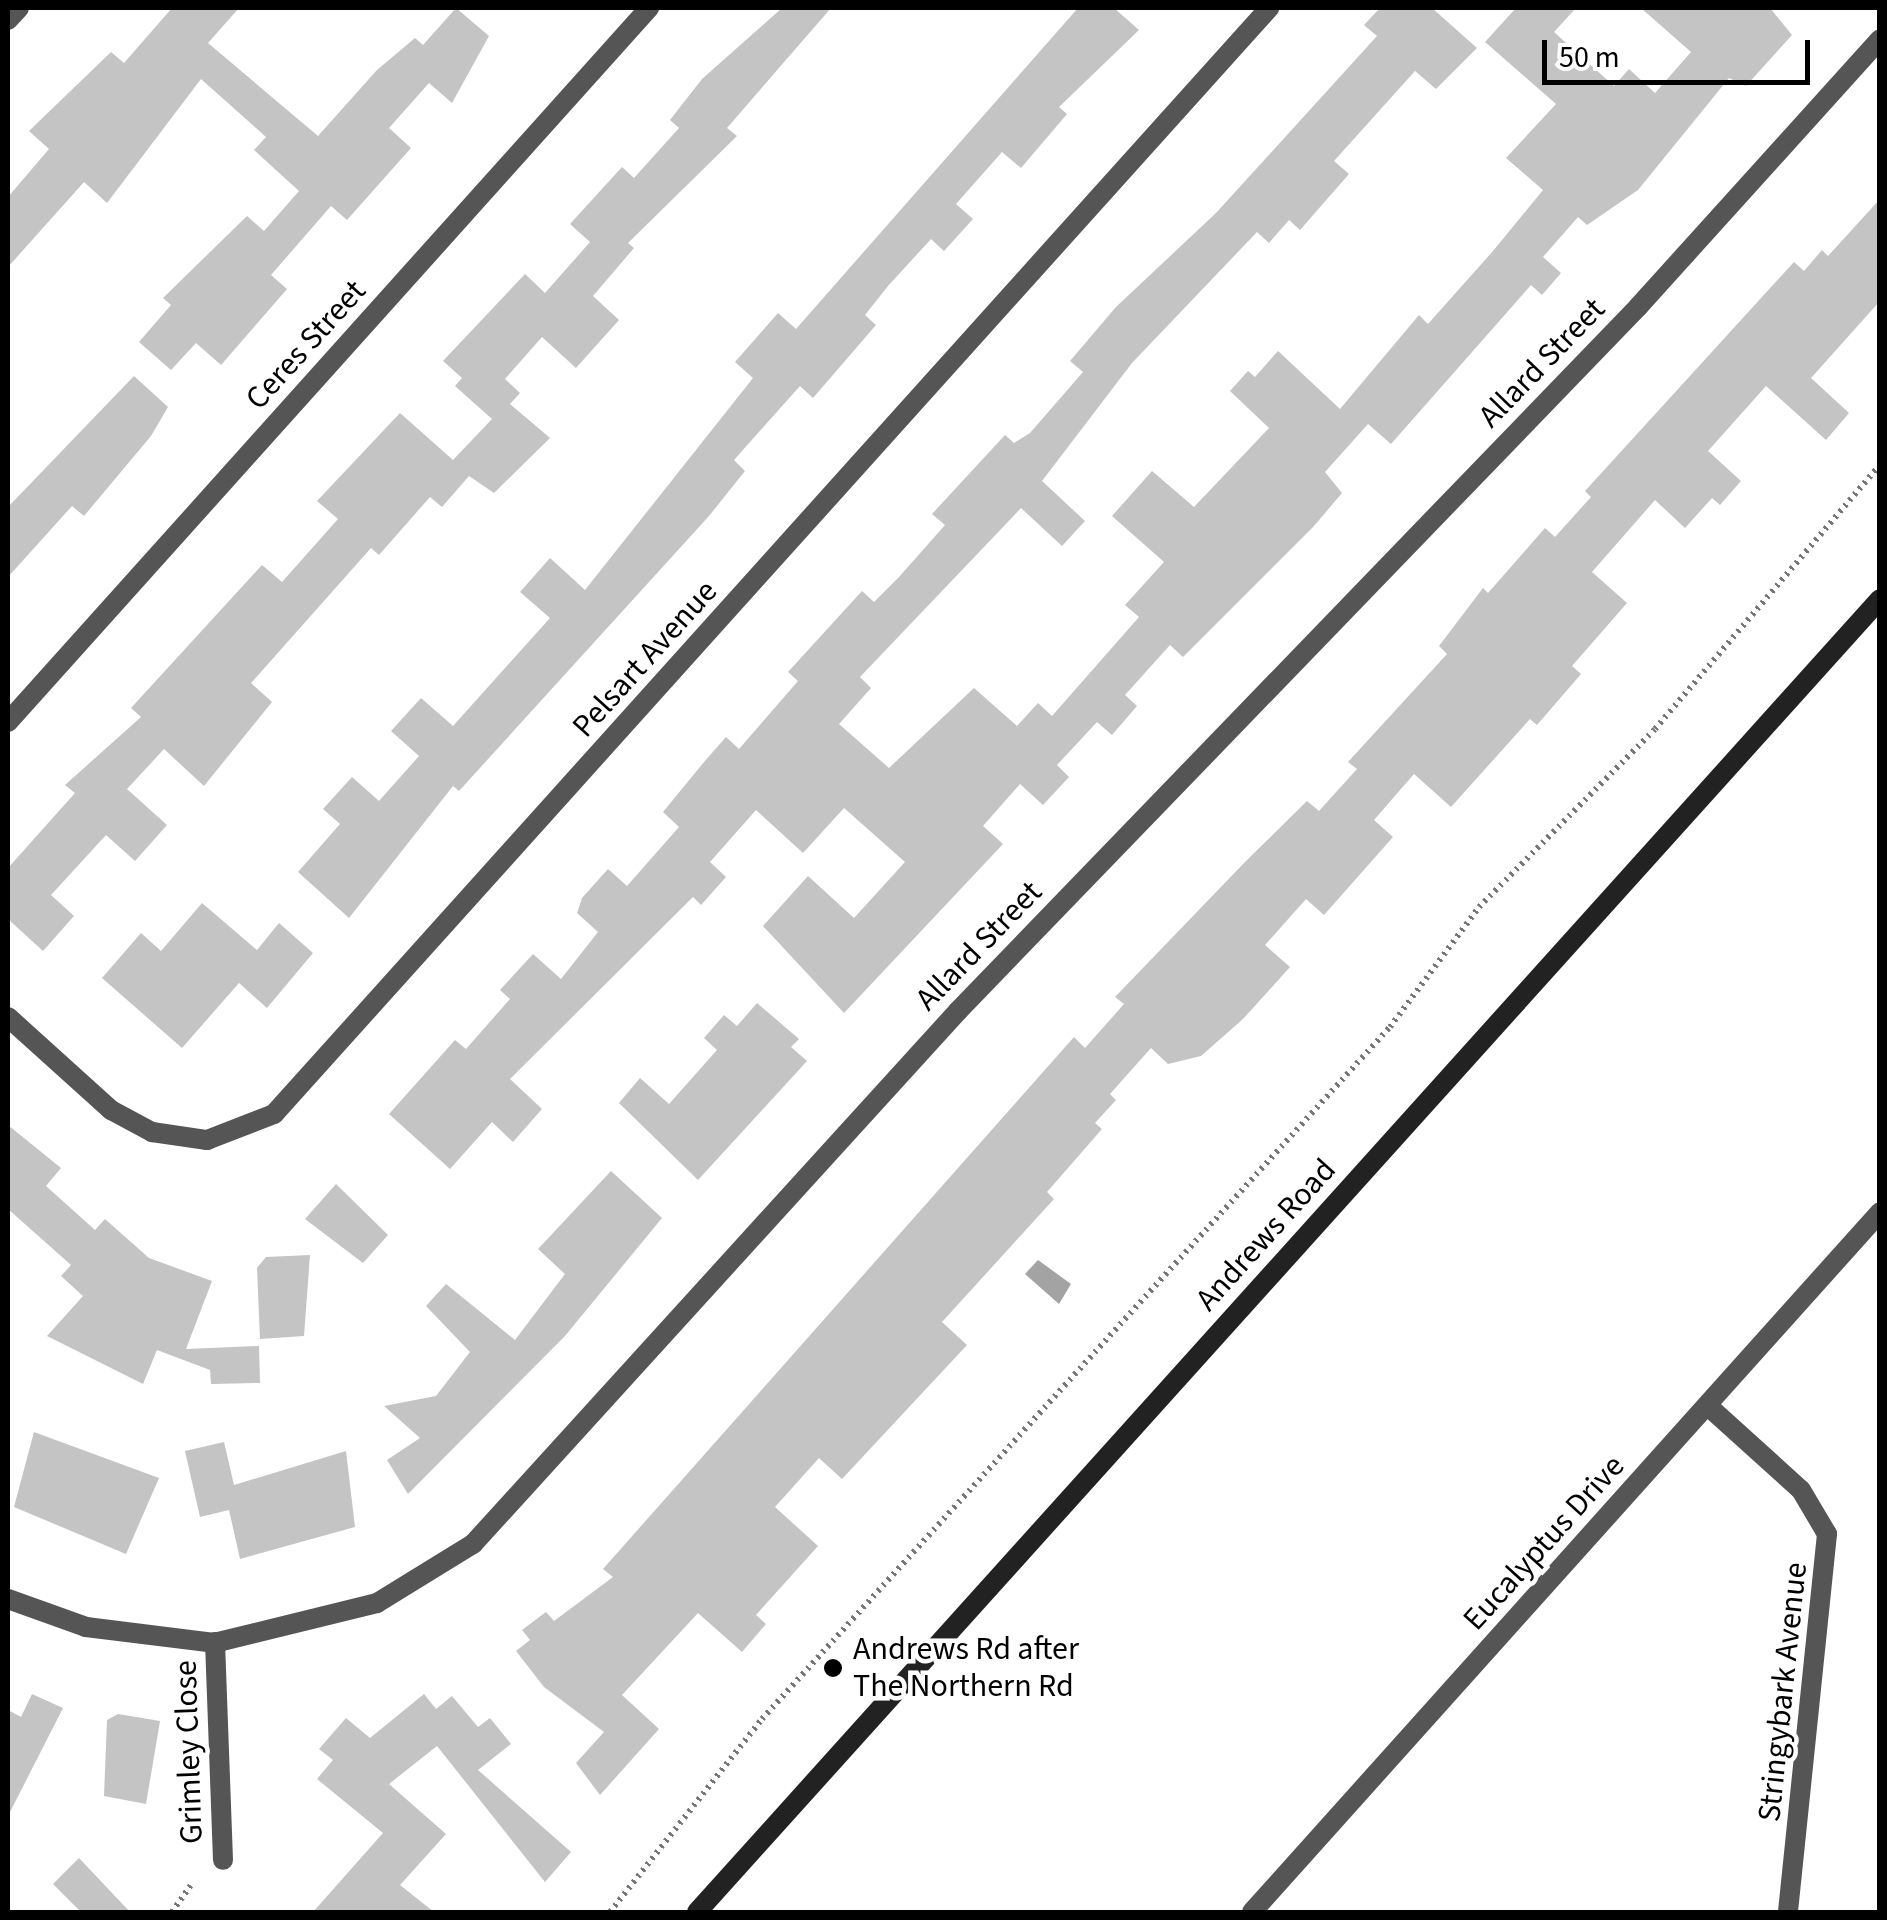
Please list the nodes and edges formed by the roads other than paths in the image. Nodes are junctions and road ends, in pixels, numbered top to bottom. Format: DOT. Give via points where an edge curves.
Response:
graph roads {
  1 [pos="19,8"];
  2 [pos="649,8"];
  3 [pos="1269,8"];
  4 [pos="8,20"];
  5 [pos="1880,39"];
  6 [pos="1880,599"];
  7 [pos="8,722"];
  8 [pos="8,1017"];
  9 [pos="1880,1212"];
  10 [pos="1708,1406"];
  11 [pos="8,1598"];
  12 [pos="214,1642"];
  13 [pos="223,1860"];
  14 [pos="697,1912"];
  15 [pos="1252,1912"];
  16 [pos="1788,1912"];
  1 -- 4 [label="street"];
  2 -- 7 [label="street, Ceres Street"];
  3 -- 8 [label="street, Pelsart Avenue" via="274,1114 207,1140 152,1132 111,1110"];
  5 -- 12 [label="street, Allard Street" via="1638,307 958,1011 494,1525 377,1603"];
  6 -- 14 [label="main road, Andrews Road"];
  9 -- 10 [label="street, Eucalyptus Drive"];
  10 -- 15 [label="street, Eucalyptus Drive"];
  10 -- 16 [label="street, Stringybark Avenue" via="1801,1490 1827,1534"];
  11 -- 12 [label="street, Allard Street" via="102,1631"];
  12 -- 13 [label="street, Grimley Close"];
}
